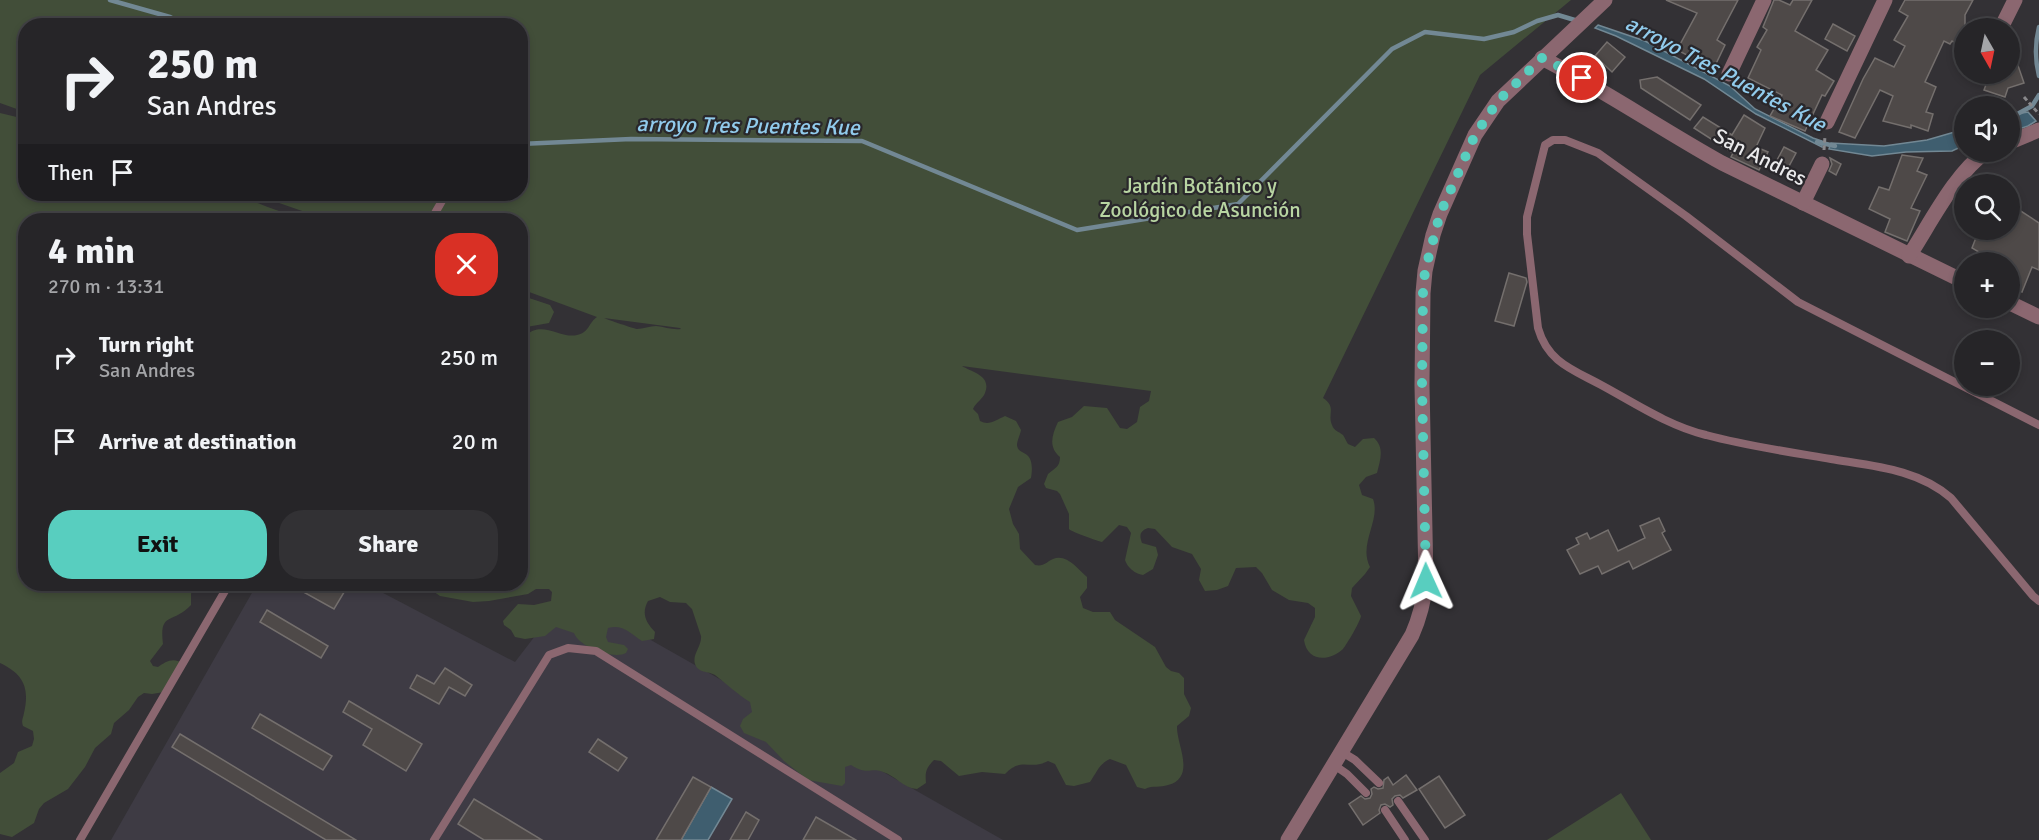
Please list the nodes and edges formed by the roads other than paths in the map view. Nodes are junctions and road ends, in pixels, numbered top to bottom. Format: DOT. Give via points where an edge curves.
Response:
graph roads {
  1 [pos="1764,0"];
  2 [pos="1885,0"];
  3 [pos="2015,0"];
  4 [pos="1602,2"];
  5 [pos="2006,18"];
  6 [pos="1542,58"];
  7 [pos="1729,74"];
  8 [pos="1827,122"];
  9 [pos="2039,130"];
  10 [pos="2020,138"];
  11 [pos="1973,162"];
  12 [pos="1822,164"];
  13 [pos="1803,203"];
  14 [pos="1909,256"];
  15 [pos="1954,277"];
  16 [pos="2020,306"];
  17 [pos="2037,312"];
  18 [pos="2039,425"];
  19 [pos="225,591"];
  20 [pos="2039,601"];
  21 [pos="1342,752"];
  22 [pos="1334,765"];
  23 [pos="1379,783"];
  24 [pos="1366,792"];
  25 [pos="1398,801"];
  26 [pos="1385,810"];
  27 [pos="80,840"];
  28 [pos="434,840"];
  29 [pos="898,840"];
  30 [pos="1288,840"];
  31 [pos="1405,840"];
  32 [pos="1425,840"];
  1 -- 7 [label="street"];
  2 -- 8 [label="street"];
  3 -- 5 [label="street"];
  4 -- 6 [label="street"];
  6 -- 13 [label="street, San Andres" via="1582,78 1684,142"];
  6 -- 21 [label="street" via="1498,101 1475,135 1433,235 1423,293 1424,601 1412,635"];
  9 -- 10 [label="street"];
  11 -- 14 [label="street"];
  12 -- 13 [label="street"];
  13 -- 14 [label="street, San Andres"];
  14 -- 15 [label="street, San Andres"];
  16 -- 17 [label="street"];
  18 -- 20 [label="lane" via="1798,302 1598,153 1565,140 1545,145 1527,217 1527,234 1538,328 1542,342 1558,362 1685,429 1738,443 1911,474 1926,481 1951,498"];
  19 -- 27 [label="lane"];
  21 -- 22 [label="street"];
  21 -- 23 [label="lane"];
  22 -- 24 [label="lane"];
  22 -- 30 [label="street"];
  25 -- 32 [label="lane"];
  26 -- 31 [label="lane"];
  28 -- 29 [label="lane" via="549,655 568,648 596,651"];
}
